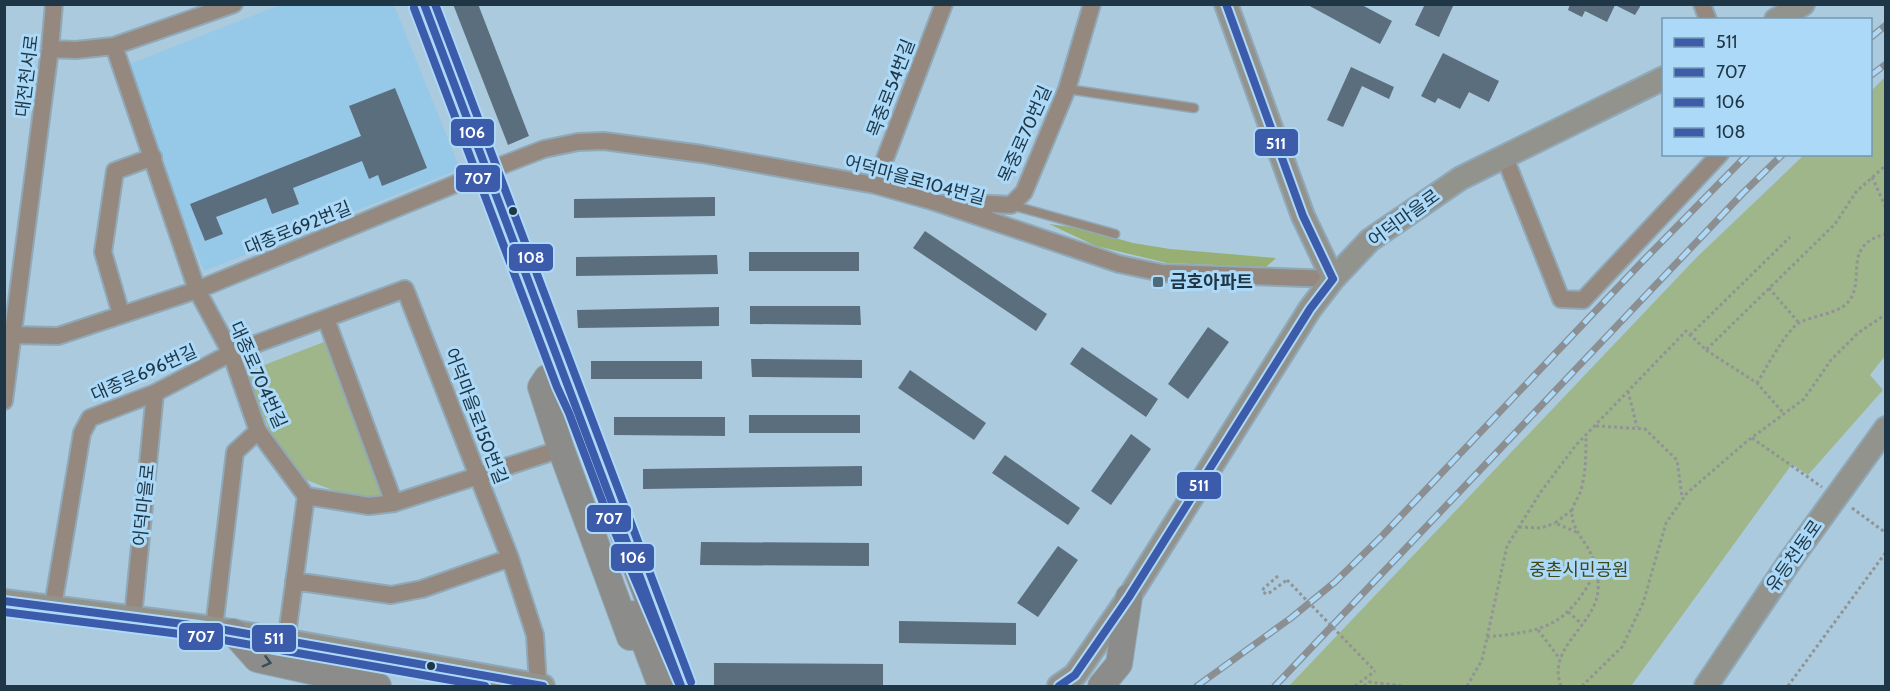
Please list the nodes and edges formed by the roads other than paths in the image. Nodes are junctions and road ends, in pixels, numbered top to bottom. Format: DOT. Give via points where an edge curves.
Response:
graph roads {
  1 [pos="54,4"];
  2 [pos="234,4"];
  3 [pos="408,4"];
  4 [pos="424,4"];
  5 [pos="944,4"];
  6 [pos="1092,4"];
  7 [pos="1226,4"];
  8 [pos="1803,4"];
  9 [pos="1779,18"];
  10 [pos="114,46"];
  11 [pos="50,49"];
  12 [pos="1662,79"];
  13 [pos="1067,89"];
  14 [pos="1194,108"];
  15 [pos="1718,156"];
  16 [pos="153,157"];
  17 [pos="1505,158"];
  18 [pos="479,174"];
  19 [pos="875,185"];
  20 [pos="935,202"];
  21 [pos="1011,205"];
  22 [pos="1115,234"];
  23 [pos="1333,279"];
  24 [pos="405,289"];
  25 [pos="197,290"];
  26 [pos="121,314"];
  27 [pos="326,318"];
  28 [pos="14,335"];
  29 [pos="231,353"];
  30 [pos="558,384"];
  31 [pos="155,393"];
  32 [pos="4,401"];
  33 [pos="1886,428"];
  34 [pos="258,431"];
  35 [pos="561,449"];
  36 [pos="479,477"];
  37 [pos="306,496"];
  38 [pos="394,503"];
  39 [pos="510,558"];
  40 [pos="294,581"];
  41 [pos="1129,597"];
  42 [pos="4,601"];
  43 [pos="53,606"];
  44 [pos="134,617"];
  45 [pos="224,630"];
  46 [pos="286,642"];
  47 [pos="540,686"];
  48 [pos="378,687"];
  49 [pos="648,687"];
  50 [pos="661,687"];
  51 [pos="681,687"];
  52 [pos="691,687"];
  53 [pos="1059,687"];
  54 [pos="1101,687"];
  55 [pos="1706,687"];
  1 -- 11 [label="street, 대전천서로"];
  2 -- 10 [label="street"];
  3 -- 18 [label="main road"];
  4 -- 18 [label="main road"];
  5 -- 19 [label="street, 목중로54번길"];
  6 -- 13 [label="street, 목중로70번길"];
  7 -- 23 [label="main road" via="1303,216"];
  8 -- 9 [label="main road"];
  10 -- 11 [label="street"];
  10 -- 16 [label="street, 대종로704번길"];
  11 -- 28 [label="street, 대전천서로"];
  12 -- 17 [label="main road, 어덕마을로"];
  13 -- 14 [label="lane"];
  13 -- 21 [label="street, 목중로70번길" via="1024,192"];
  15 -- 17 [label="street" via="1582,300 1561,299"];
  16 -- 25 [label="street, 대종로704번길"];
  16 -- 26 [label="street" via="115,171 102,252"];
  17 -- 23 [label="main road, 어덕마을로" via="1461,178 1370,240"];
  18 -- 19 [label="street, 어덕마을로104번길" via="544,149 604,141"];
  18 -- 25 [label="street, 대종로692번길"];
  18 -- 30 [label="main road"];
  19 -- 20 [label="street, 어덕마을로104번길"];
  20 -- 21 [label="street, 목중로70번길"];
  20 -- 23 [label="street, 어덕마을로104번길" via="1119,264 1162,273"];
  21 -- 22 [label="lane"];
  23 -- 41 [label="main road, 어덕마을로" via="1310,309"];
  24 -- 27 [label="street, 대종로696번길"];
  24 -- 36 [label="street, 어덕마을로150번길"];
  25 -- 26 [label="street, 대종로692번길"];
  25 -- 29 [label="street, 대종로704번길"];
  26 -- 28 [label="street, 대종로692번길" via="58,336"];
  27 -- 29 [label="street, 대종로696번길"];
  27 -- 38 [label="street"];
  28 -- 32 [label="street, 대전천서로"];
  29 -- 31 [label="street, 대종로696번길"];
  29 -- 34 [label="street, 대종로704번길"];
  30 -- 35 [label="main road" via="542,387"];
  30 -- 50 [label="main road"];
  30 -- 51 [label="main road"];
  30 -- 52 [label="main road"];
  31 -- 43 [label="street, 대종로696번길" via="90,418 82,433"];
  31 -- 44 [label="street, 어덕마을로"];
  33 -- 55 [label="main road, 유등천동로" via="1835,496"];
  34 -- 37 [label="street, 대종로704번길"];
  34 -- 45 [label="street" via="235,452"];
  35 -- 36 [label="street"];
  35 -- 49 [label="main road"];
  36 -- 38 [label="street"];
  36 -- 39 [label="street, 어덕마을로150번길"];
  37 -- 38 [label="street" via="369,506"];
  37 -- 40 [label="street"];
  39 -- 40 [label="street" via="422,589 391,595"];
  39 -- 47 [label="street, 어덕마을로150번길" via="535,635"];
  40 -- 46 [label="street"];
  41 -- 53 [label="main road, 어덕마을로" via="1075,675"];
  41 -- 54 [label="main road" via="1119,664"];
  42 -- 43 [label="main road"];
  43 -- 44 [label="main road"];
  44 -- 45 [label="main road"];
  45 -- 46 [label="main road"];
  45 -- 48 [label="main road, one-way" via="257,659"];
  46 -- 47 [label="main road"];
}
